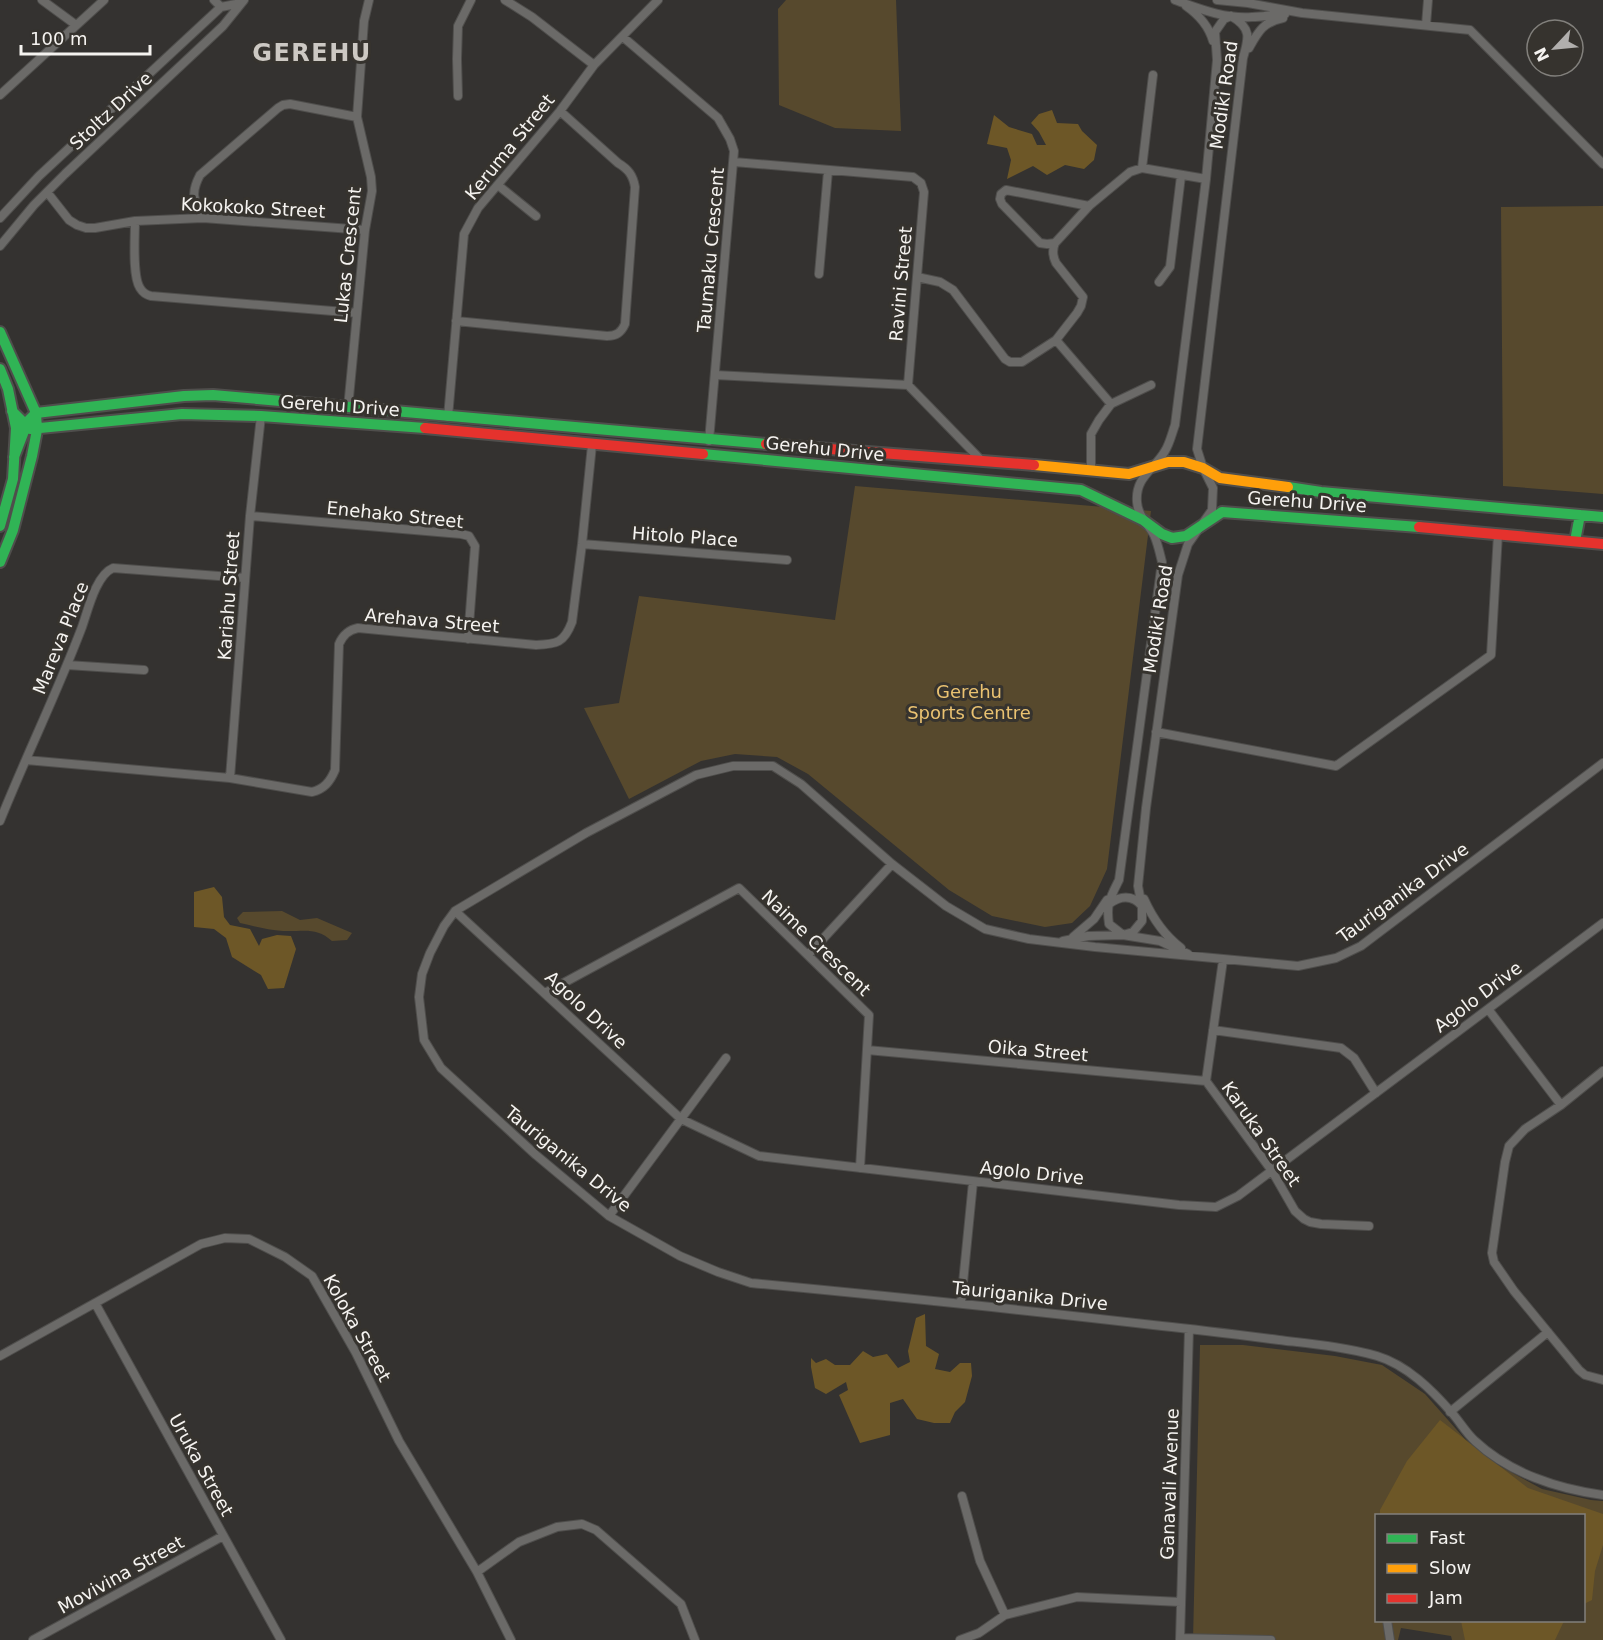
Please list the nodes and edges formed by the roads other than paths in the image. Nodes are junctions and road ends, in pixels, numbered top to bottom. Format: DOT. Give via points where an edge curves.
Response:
graph roads {
  1 [pos="42,0"];
  2 [pos="104,0"];
  3 [pos="214,0"];
  4 [pos="244,0"];
  5 [pos="369,0"];
  6 [pos="471,0"];
  7 [pos="505,0"];
  8 [pos="658,0"];
  9 [pos="1174,0"];
  10 [pos="1217,0"];
  11 [pos="1428,0"];
  12 [pos="221,7"];
  13 [pos="1302,13"];
  14 [pos="1232,16"];
  15 [pos="76,25"];
  16 [pos="1426,25"];
  17 [pos="623,37"];
  18 [pos="1243,58"];
  19 [pos="1217,60"];
  20 [pos="594,65"];
  21 [pos="1153,75"];
  22 [pos="2,90"];
  23 [pos="458,96"];
  24 [pos="560,111"];
  25 [pos="357,117"];
  26 [pos="734,162"];
  27 [pos="1603,164"];
  28 [pos="1142,168"];
  29 [pos="828,171"];
  30 [pos="1181,176"];
  31 [pos="1206,179"];
  32 [pos="499,186"];
  33 [pos="47,192"];
  34 [pos="1089,207"];
  35 [pos="1,215"];
  36 [pos="536,216"];
  37 [pos="203,218"];
  38 [pos="135,221"];
  39 [pos="365,230"];
  40 [pos="1055,243"];
  41 [pos="0,246"];
  42 [pos="819,274"];
  43 [pos="917,277"];
  44 [pos="1159,282"];
  45 [pos="357,313"];
  46 [pos="456,321"];
  47 [pos="0,332"];
  48 [pos="1056,340"];
  49 [pos="0,369"];
  50 [pos="715,375"];
  51 [pos="1151,384"];
  52 [pos="908,385"];
  53 [pos="1111,404"];
  54 [pos="348,408"];
  55 [pos="12,411"];
  56 [pos="36,413"];
  57 [pos="261,416"];
  58 [pos="448,417"];
  59 [pos="26,425"];
  60 [pos="37,429"];
  61 [pos="709,441"];
  62 [pos="592,445"];
  63 [pos="14,457"];
  64 [pos="981,460"];
  65 [pos="1152,468"];
  66 [pos="1203,468"];
  67 [pos="1091,470"];
  68 [pos="1580,515"];
  69 [pos="250,516"];
  70 [pos="1603,517"];
  71 [pos="1143,520"];
  72 [pos="0,525"];
  73 [pos="1198,530"];
  74 [pos="1498,534"];
  75 [pos="1575,542"];
  76 [pos="582,544"];
  77 [pos="1603,544"];
  78 [pos="787,560"];
  79 [pos="0,562"];
  80 [pos="245,578"];
  81 [pos="468,639"];
  82 [pos="67,665"];
  83 [pos="144,670"];
  84 [pos="1156,732"];
  85 [pos="26,760"];
  86 [pos="1603,764"];
  87 [pos="230,778"];
  88 [pos="0,821"];
  89 [pos="892,864"];
  90 [pos="1138,886"];
  91 [pos="1112,893"];
  92 [pos="1109,904"];
  93 [pos="1142,907"];
  94 [pos="455,911"];
  95 [pos="1603,922"];
  96 [pos="1123,935"];
  97 [pos="1055,942"];
  98 [pos="808,955"];
  99 [pos="1192,956"];
  100 [pos="1223,960"];
  101 [pos="545,993"];
  102 [pos="1488,1009"];
  103 [pos="1213,1030"];
  104 [pos="867,1050"];
  105 [pos="726,1058"];
  106 [pos="1603,1071"];
  107 [pos="1206,1081"];
  108 [pos="1376,1093"];
  109 [pos="1562,1105"];
  110 [pos="681,1119"];
  111 [pos="860,1168"];
  112 [pos="1272,1170"];
  113 [pos="973,1182"];
  114 [pos="609,1216"];
  115 [pos="1369,1226"];
  116 [pos="95,1303"];
  117 [pos="962,1303"];
  118 [pos="1189,1329"];
  119 [pos="1548,1332"];
  120 [pos="0,1356"];
  121 [pos="1603,1380"];
  122 [pos="1450,1412"];
  123 [pos="1603,1495"];
  124 [pos="962,1496"];
  125 [pos="223,1536"];
  126 [pos="477,1572"];
  127 [pos="1181,1602"];
  128 [pos="1005,1615"];
  129 [pos="1388,1622"];
  130 [pos="1180,1639"];
  131 [pos="33,1640"];
  132 [pos="281,1640"];
  133 [pos="511,1640"];
  134 [pos="695,1640"];
  135 [pos="960,1640"];
  136 [pos="1271,1640"];
  137 [pos="1390,1640"];
  1 -- 15 [label="street"];
  2 -- 15 [label="street"];
  3 -- 12 [label="street"];
  4 -- 12 [label="street, Stoltz Drive"];
  4 -- 33 [label="street, Stoltz Drive" via="223,26"];
  5 -- 25 [label="street, Lukas Crescent"];
  6 -- 23 [label="street" via="458,26"];
  7 -- 20 [label="street"];
  8 -- 17 [label="street, Keruma Street"];
  9 -- 14 [label="street"];
  9 -- 19 [label="street" via="1193,10 1202,21 1210,33"];
  10 -- 13 [label="street"];
  11 -- 16 [label="street"];
  12 -- 35 [label="street, Stoltz Drive"];
  13 -- 14 [label="street"];
  13 -- 16 [label="street"];
  13 -- 18 [label="street" via="1272,20 1259,30"];
  14 -- 18 [label="street, Modiki Road" via="1248,32"];
  14 -- 19 [label="street, Modiki Road" via="1224,19 1215,32"];
  15 -- 22 [label="street"];
  16 -- 27 [label="street" via="1470,30"];
  17 -- 20 [label="street, Keruma Street"];
  17 -- 26 [label="street, Taumaku Crescent" via="718,118 730,139"];
  18 -- 66 [label="street, Modiki Road" via="1197,449"];
  19 -- 31 [label="street, Modiki Road"];
  20 -- 24 [label="street, Keruma Street"];
  21 -- 28 [label="street"];
  24 -- 32 [label="street, Keruma Street"];
  24 -- 46 [label="street" via="625,167 633,180 625,324 616,335 607,336"];
  25 -- 37 [label="street" via="290,104 278,108 200,175 194,199"];
  25 -- 39 [label="street, Lukas Crescent" via="372,190"];
  26 -- 29 [label="street, Ravini Street"];
  26 -- 50 [label="street, Taumaku Crescent"];
  28 -- 30 [label="street"];
  28 -- 34 [label="street" via="1130,172"];
  29 -- 42 [label="street"];
  29 -- 43 [label="street, Ravini Street" via="913,177 921,183 924,192"];
  30 -- 31 [label="street"];
  30 -- 44 [label="street" via="1170,267"];
  31 -- 65 [label="street, Modiki Road" via="1174,424 1166,450"];
  32 -- 36 [label="street"];
  32 -- 46 [label="street, Keruma Street" via="478,208 464,234"];
  33 -- 38 [label="street, Kokokoko Street" via="69,220 86,228"];
  33 -- 41 [label="street, Stoltz Drive"];
  34 -- 40 [label="street"];
  34 -- 40 [label="street" via="1005,190 1000,196 1002,204 1040,243"];
  37 -- 38 [label="street, Kokokoko Street"];
  37 -- 39 [label="street, Kokokoko Street"];
  38 -- 45 [label="street" via="137,281 146,295"];
  39 -- 45 [label="street, Lukas Crescent"];
  40 -- 48 [label="street" via="1053,258 1083,297 1077,314"];
  43 -- 48 [label="street" via="940,282 953,290 1010,362 1022,362"];
  43 -- 52 [label="street, Ravini Street"];
  45 -- 54 [label="street, Lukas Crescent"];
  46 -- 58 [label="street, Keruma Street"];
  47 -- 56 [label="street"];
  48 -- 53 [label="street"];
  49 -- 55 [label="street"];
  50 -- 52 [label="street"];
  50 -- 61 [label="street, Taumaku Crescent"];
  51 -- 53 [label="street"];
  52 -- 64 [label="street"];
  53 -- 67 [label="street" via="1091,434"];
  54 -- 56 [label="street, Gerehu Drive" via="193,396"];
  54 -- 58 [label="street, Gerehu Drive"];
  55 -- 59 [label="street, Gerehu Drive"];
  55 -- 63 [label="street" via="16,428"];
  56 -- 59 [label="street"];
  56 -- 60 [label="street"];
  57 -- 60 [label="street, Gerehu Drive" via="182,414"];
  57 -- 62 [label="street, Gerehu Drive"];
  57 -- 69 [label="street, Kariahu Street"];
  58 -- 61 [label="street, Gerehu Drive"];
  59 -- 60 [label="street, Gerehu Drive"];
  59 -- 63 [label="street"];
  60 -- 79 [label="street" via="13,530"];
  61 -- 64 [label="street, Gerehu Drive"];
  62 -- 71 [label="street, Gerehu Drive" via="1081,490"];
  62 -- 76 [label="street, Arehava Street"];
  63 -- 72 [label="street" via="13,479"];
  64 -- 67 [label="street, Gerehu Drive"];
  65 -- 66 [label="street, Gerehu Drive" via="1168,462"];
  65 -- 67 [label="street, Gerehu Drive" via="1129,474"];
  65 -- 71 [label="street, Modiki Road" via="1139,484 1137,503"];
  66 -- 68 [label="street, Gerehu Drive" via="1220,478 1321,492"];
  66 -- 73 [label="street, Modiki Road" via="1213,488 1212,510"];
  68 -- 70 [label="street, Gerehu Drive"];
  68 -- 75 [label="street"];
  69 -- 80 [label="street, Kariahu Street"];
  69 -- 81 [label="street, Enehako Street" via="469,536 475,546"];
  71 -- 73 [label="street, Gerehu Drive" via="1172,538 1186,537"];
  71 -- 91 [label="street, Modiki Road" via="1154,536 1162,562 1119,880"];
  73 -- 74 [label="street, Gerehu Drive" via="1222,512"];
  73 -- 84 [label="street, Modiki Road" via="1188,544 1178,575"];
  74 -- 75 [label="street, Gerehu Drive"];
  74 -- 84 [label="street" via="1491,655 1336,766"];
  75 -- 77 [label="street, Gerehu Drive"];
  76 -- 78 [label="street, Hitolo Place"];
  76 -- 81 [label="street, Arehava Street" via="572,622 558,642 536,645"];
  80 -- 82 [label="street, Mareva Place" via="108,570 101,578"];
  80 -- 87 [label="street, Kariahu Street"];
  81 -- 87 [label="street, Arehava Street" via="352,629 339,644 335,770 327,785 312,792"];
  82 -- 83 [label="street"];
  82 -- 85 [label="street, Mareva Place"];
  84 -- 90 [label="street, Modiki Road"];
  85 -- 87 [label="street, Arehava Street"];
  85 -- 88 [label="street, Mareva Place"];
  86 -- 100 [label="street, Tauriganika Drive" via="1361,946 1336,958 1298,966"];
  89 -- 94 [label="street, Tauriganika Drive" via="801,784 773,766 733,766 696,775 586,833"];
  89 -- 97 [label="street, Tauriganika Drive" via="946,906 985,929"];
  89 -- 98 [label="street"];
  90 -- 93 [label="street, Modiki Road"];
  90 -- 99 [label="street" via="1152,916"];
  91 -- 92 [label="street, Modiki Road"];
  91 -- 97 [label="street" via="1094,919 1074,937"];
  92 -- 93 [label="street" via="1126,897"];
  92 -- 96 [label="street" via="1109,924"];
  93 -- 96 [label="street" via="1142,921 1133,932"];
  94 -- 101 [label="street, Agolo Drive"];
  94 -- 114 [label="street, Tauriganika Drive" via="422,974 419,997 424,1040 441,1068"];
  95 -- 102 [label="street, Agolo Drive"];
  96 -- 97 [label="street, Tauriganika Drive"];
  96 -- 99 [label="street, Tauriganika Drive" via="1160,941"];
  97 -- 99 [label="street, Tauriganika Drive"];
  98 -- 101 [label="street, Naime Crescent" via="739,888"];
  98 -- 104 [label="street, Naime Crescent" via="869,1015"];
  99 -- 100 [label="street, Tauriganika Drive"];
  100 -- 103 [label="street, Karuka Street"];
  101 -- 110 [label="street, Agolo Drive"];
  102 -- 108 [label="street, Agolo Drive"];
  102 -- 109 [label="street"];
  103 -- 107 [label="street, Karuka Street"];
  103 -- 108 [label="street" via="1341,1048 1354,1058"];
  104 -- 107 [label="street, Oika Street"];
  104 -- 111 [label="street, Naime Crescent"];
  105 -- 110 [label="street"];
  106 -- 109 [label="street"];
  107 -- 112 [label="street, Karuka Street"];
  108 -- 112 [label="street, Agolo Drive"];
  109 -- 119 [label="street" via="1525,1129 1509,1146 1492,1253 1498,1269"];
  110 -- 111 [label="street, Agolo Drive" via="759,1156"];
  110 -- 114 [label="street"];
  111 -- 113 [label="street, Agolo Drive"];
  112 -- 113 [label="street, Agolo Drive" via="1216,1207"];
  112 -- 115 [label="street, Karuka Street" via="1295,1211 1310,1222"];
  113 -- 117 [label="street"];
  114 -- 117 [label="street, Tauriganika Drive" via="680,1256 751,1282"];
  116 -- 120 [label="street, Koloka Street"];
  116 -- 125 [label="street, Uruka Street"];
  116 -- 126 [label="street, Koloka Street" via="201,1244 225,1238 249,1239 312,1276 356,1353 399,1441"];
  117 -- 118 [label="street, Tauriganika Drive"];
  118 -- 122 [label="street, Tauriganika Drive" via="1325,1345 1384,1358 1411,1373"];
  118 -- 127 [label="street, Ganavali Avenue"];
  119 -- 121 [label="street" via="1585,1375"];
  119 -- 122 [label="street"];
  122 -- 123 [label="street, Tauriganika Drive" via="1475,1441 1524,1473"];
  124 -- 128 [label="street" via="980,1561"];
  125 -- 131 [label="street, Movivina Street"];
  125 -- 132 [label="street, Uruka Street"];
  126 -- 133 [label="street, Koloka Street"];
  126 -- 134 [label="street" via="519,1542 557,1527 582,1524 596,1530 681,1604"];
  127 -- 128 [label="street" via="1077,1597"];
  127 -- 130 [label="street, Ganavali Avenue"];
  128 -- 135 [label="street" via="979,1633"];
  129 -- 137 [label="street"];
  130 -- 136 [label="street"];
}
